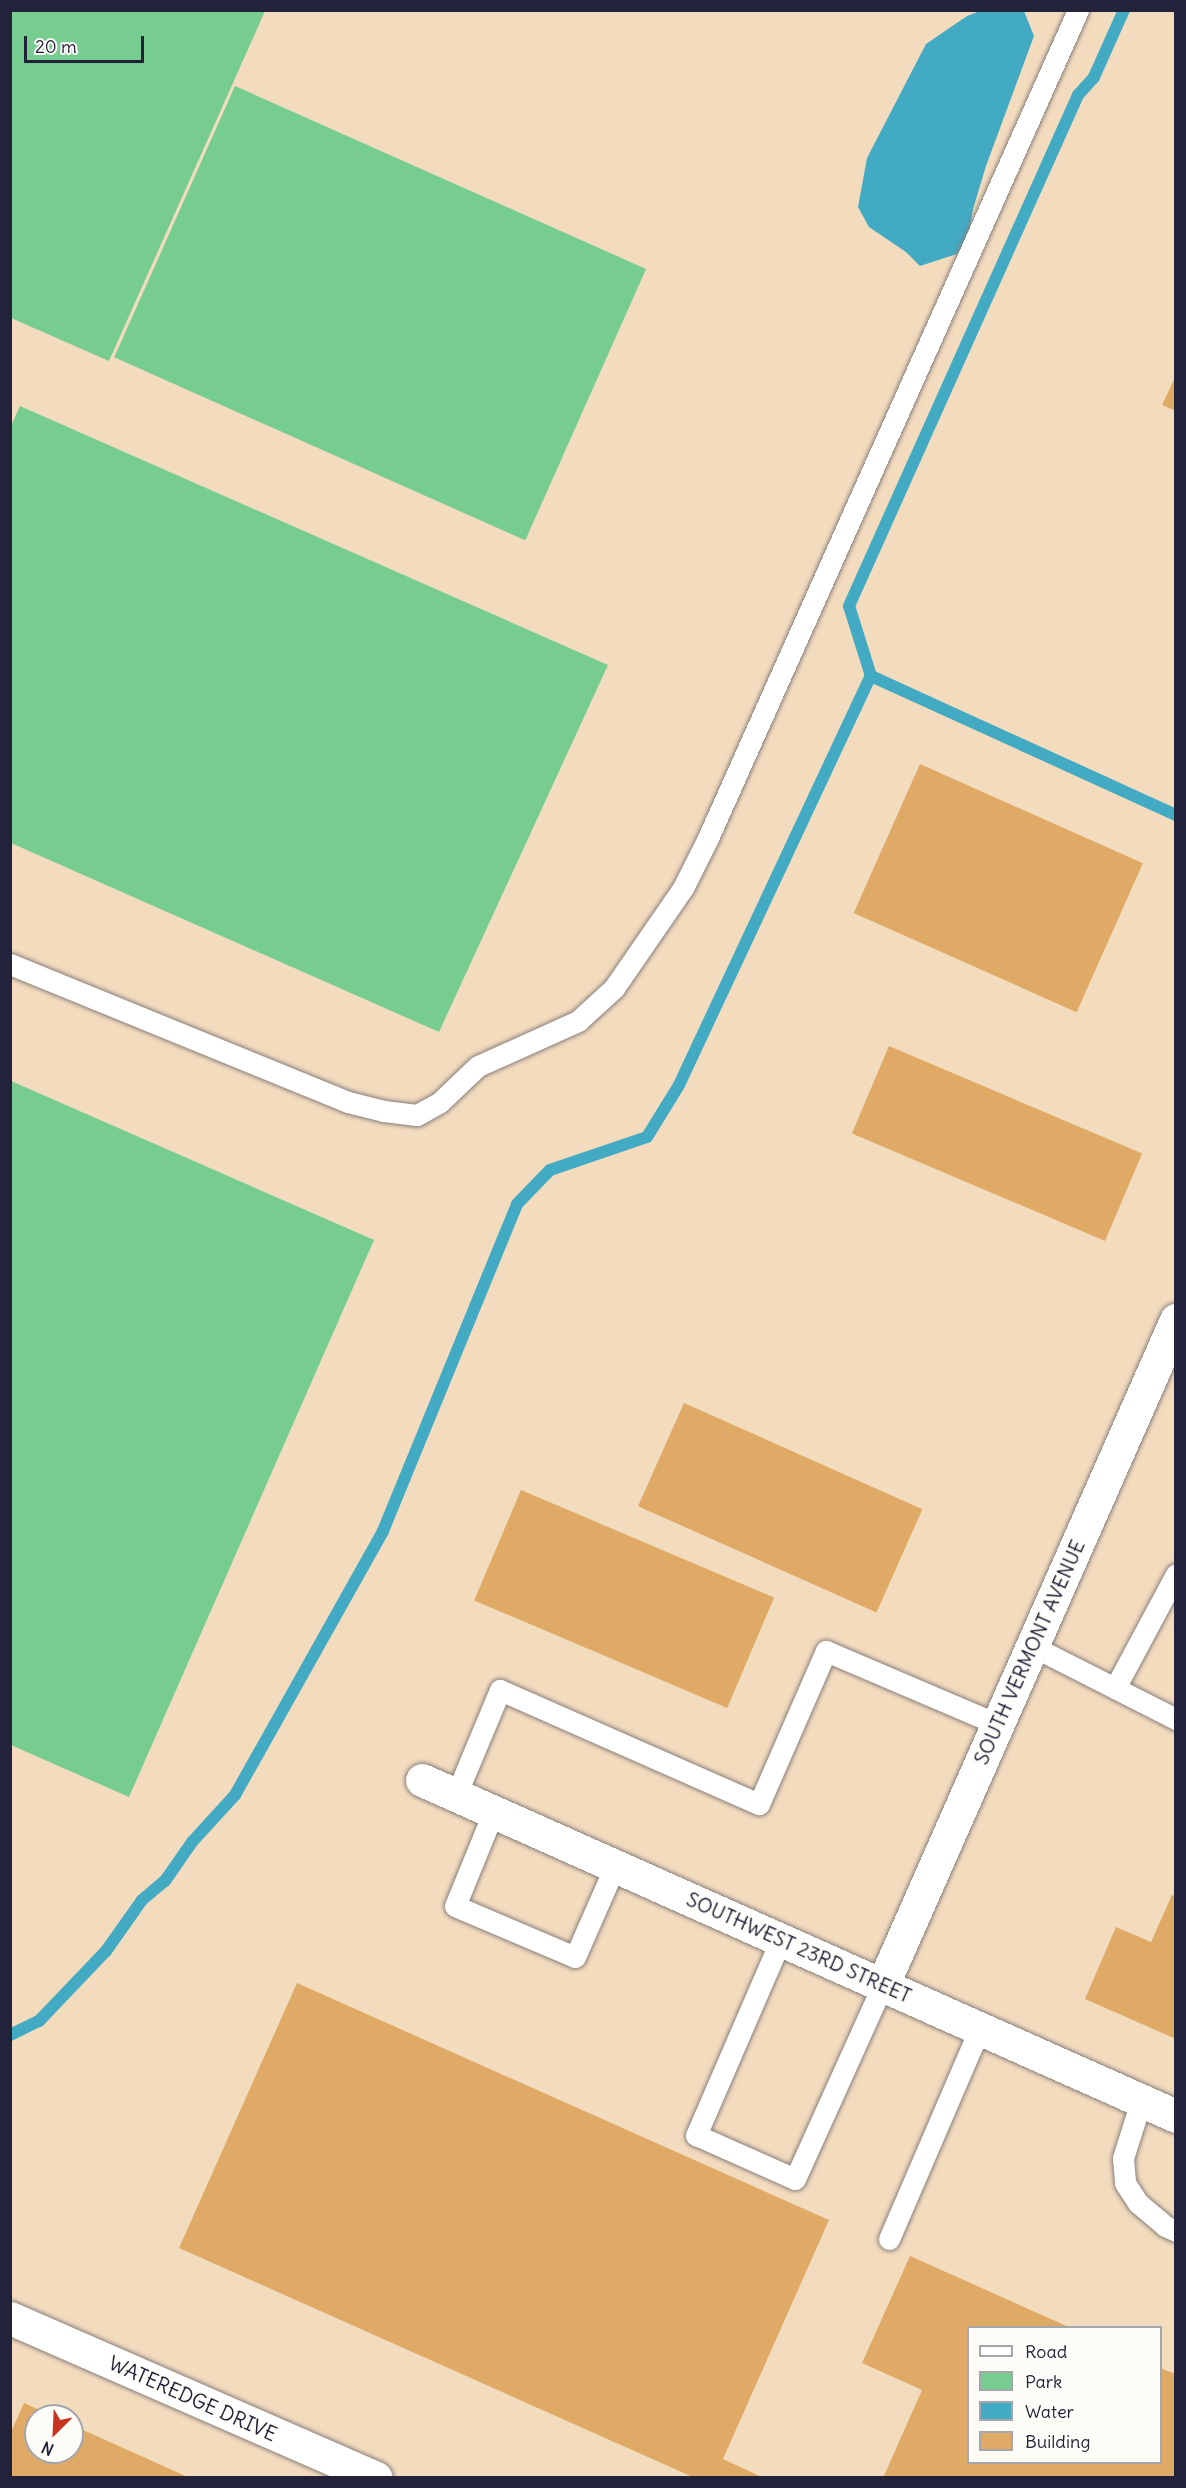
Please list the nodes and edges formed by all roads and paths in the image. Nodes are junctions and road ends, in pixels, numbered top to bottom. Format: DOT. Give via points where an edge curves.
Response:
graph roads {
  1 [pos="1078,10"];
  2 [pos="10,964"];
  3 [pos="1176,1320"];
  4 [pos="1176,1574"];
  5 [pos="1032,1646"];
  6 [pos="1115,1688"];
  7 [pos="1176,1719"];
  8 [pos="997,1724"];
  9 [pos="422,1780"];
  10 [pos="456,1795"];
  11 [pos="493,1813"];
  12 [pos="615,1866"];
  13 [pos="781,1939"];
  14 [pos="883,1984"];
  15 [pos="980,2028"];
  16 [pos="1141,2101"];
  17 [pos="1176,2116"];
  18 [pos="1176,2231"];
  19 [pos="889,2240"];
  20 [pos="10,2318"];
  21 [pos="376,2478"];
  1 -- 2 [label="lane" via="708,838 683,888 614,988 578,1021 478,1066 440,1102 417,1115 348,1102"];
  3 -- 5 [label="street, SOUTH VERMONT AVENUE"];
  4 -- 6 [label="lane"];
  5 -- 6 [label="lane"];
  5 -- 8 [label="street, SOUTH VERMONT AVENUE"];
  6 -- 7 [label="lane"];
  8 -- 10 [label="lane" via="826,1651 759,1804 500,1690"];
  8 -- 14 [label="street, SOUTH VERMONT AVENUE"];
  9 -- 10 [label="street, SOUTHWEST 23RD STREET"];
  10 -- 11 [label="street, SOUTHWEST 23RD STREET"];
  11 -- 12 [label="street, SOUTHWEST 23RD STREET"];
  11 -- 12 [label="lane" via="455,1906 575,1957"];
  12 -- 13 [label="street, SOUTHWEST 23RD STREET"];
  13 -- 14 [label="street, SOUTHWEST 23RD STREET"];
  13 -- 14 [label="lane" via="696,2135 795,2180"];
  14 -- 15 [label="street, SOUTHWEST 23RD STREET"];
  15 -- 16 [label="street, SOUTHWEST 23RD STREET"];
  15 -- 19 [label="lane"];
  16 -- 17 [label="street, SOUTHWEST 23RD STREET"];
  16 -- 18 [label="lane" via="1123,2158 1125,2183 1138,2203 1164,2226"];
  20 -- 21 [label="street, WATEREDGE DRIVE"];
}
